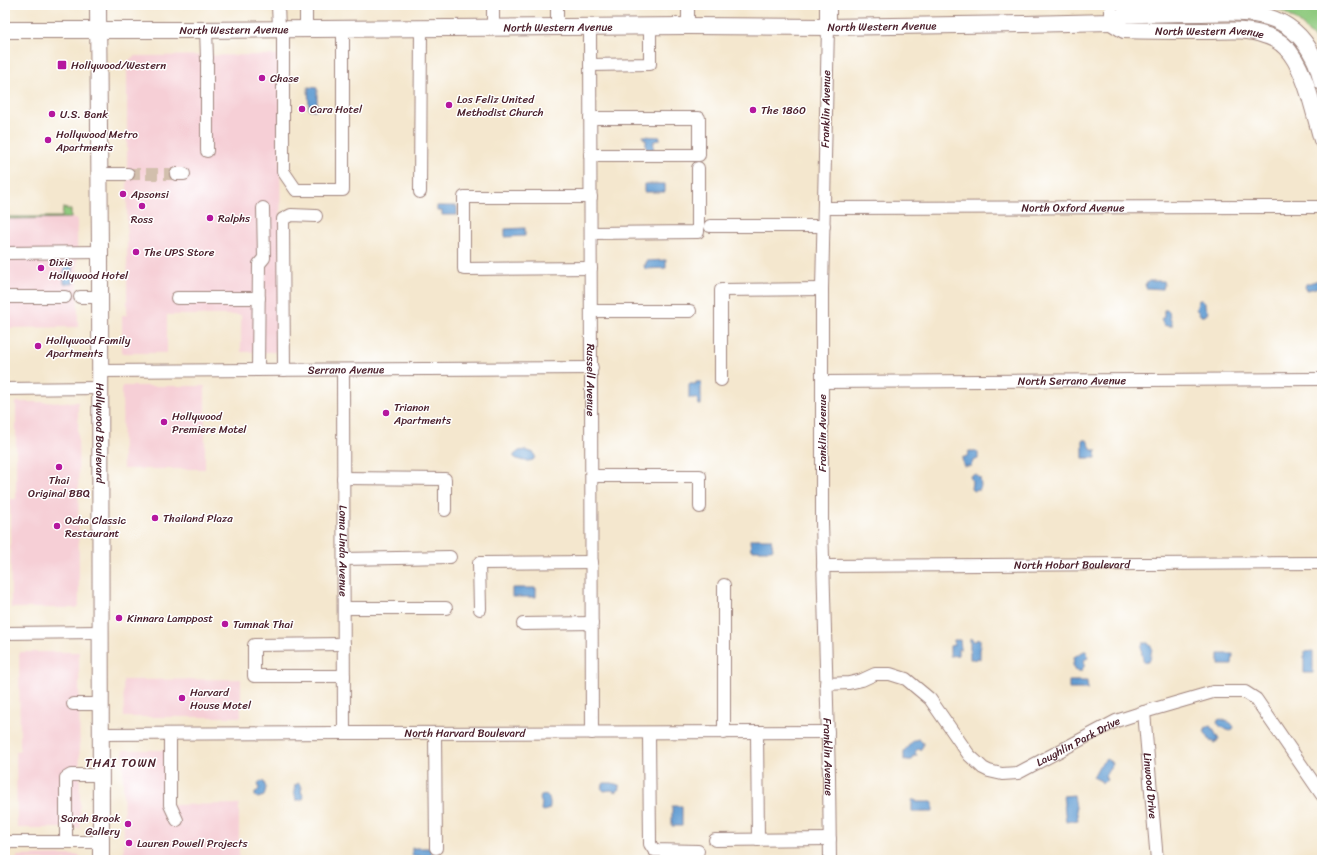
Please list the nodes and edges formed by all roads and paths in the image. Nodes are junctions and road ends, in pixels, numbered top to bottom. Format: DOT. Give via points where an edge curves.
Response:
graph roads {
  1 [pos="98,5"];
  2 [pos="278,5"];
  3 [pos="306,5"];
  4 [pos="492,5"];
  5 [pos="556,5"];
  6 [pos="688,5"];
  7 [pos="828,5"];
  8 [pos="1111,5"];
  9 [pos="1111,22"];
  10 [pos="650,26"];
  11 [pos="688,26"];
  12 [pos="828,26"];
  13 [pos="420,27"];
  14 [pos="556,27"];
  15 [pos="590,27"];
  16 [pos="281,28"];
  17 [pos="306,28"];
  18 [pos="343,28"];
  19 [pos="492,28"];
  20 [pos="206,29"];
  21 [pos="5,30"];
  22 [pos="98,30"];
  23 [pos="590,65"];
  24 [pos="1322,82"];
  25 [pos="590,118"];
  26 [pos="1322,140"];
  27 [pos="207,151"];
  28 [pos="590,155"];
  29 [pos="698,168"];
  30 [pos="99,174"];
  31 [pos="128,174"];
  32 [pos="420,192"];
  33 [pos="590,197"];
  34 [pos="1322,207"];
  35 [pos="263,208"];
  36 [pos="824,208"];
  37 [pos="316,216"];
  38 [pos="710,226"];
  39 [pos="824,226"];
  40 [pos="591,233"];
  41 [pos="100,252"];
  42 [pos="5,253"];
  43 [pos="591,268"];
  44 [pos="822,289"];
  45 [pos="5,297"];
  46 [pos="65,297"];
  47 [pos="80,297"];
  48 [pos="99,297"];
  49 [pos="177,298"];
  50 [pos="259,298"];
  51 [pos="591,311"];
  52 [pos="690,311"];
  53 [pos="592,368"];
  54 [pos="258,370"];
  55 [pos="284,370"];
  56 [pos="343,370"];
  57 [pos="99,371"];
  58 [pos="1322,379"];
  59 [pos="721,380"];
  60 [pos="822,382"];
  61 [pos="99,388"];
  62 [pos="5,389"];
  63 [pos="592,476"];
  64 [pos="343,478"];
  65 [pos="700,507"];
  66 [pos="445,510"];
  67 [pos="450,557"];
  68 [pos="344,559"];
  69 [pos="592,562"];
  70 [pos="1322,563"];
  71 [pos="823,566"];
  72 [pos="724,585"];
  73 [pos="344,608"];
  74 [pos="446,608"];
  75 [pos="480,609"];
  76 [pos="592,623"];
  77 [pos="523,624"];
  78 [pos="101,632"];
  79 [pos="5,633"];
  80 [pos="344,644"];
  81 [pos="344,676"];
  82 [pos="826,684"];
  83 [pos="73,704"];
  84 [pos="101,704"];
  85 [pos="1144,712"];
  86 [pos="344,732"];
  87 [pos="724,732"];
  88 [pos="757,732"];
  89 [pos="828,732"];
  90 [pos="435,733"];
  91 [pos="592,733"];
  92 [pos="649,733"];
  93 [pos="101,734"];
  94 [pos="170,734"];
  95 [pos="101,775"];
  96 [pos="1322,795"];
  97 [pos="177,820"];
  98 [pos="830,838"];
  99 [pos="715,840"];
  100 [pos="758,840"];
  101 [pos="5,842"];
  102 [pos="66,842"];
  103 [pos="101,842"];
  104 [pos="436,848"];
  105 [pos="698,851"];
  106 [pos="101,860"];
  107 [pos="830,860"];
  108 [pos="1157,860"];
  1 -- 22 [label="main road, Hollywood Boulevard"];
  2 -- 16 [label="street"];
  3 -- 17 [label="street"];
  4 -- 19 [label="street"];
  5 -- 14 [label="street"];
  6 -- 11 [label="street"];
  7 -- 12 [label="main road, Franklin Avenue"];
  8 -- 9 [label="street"];
  9 -- 12 [label="main road, North Western Avenue"];
  9 -- 24 [label="main road, North Western Avenue" via="1125,14 1237,12 1268,16 1282,22 1298,34 1314,56"];
  9 -- 26 [label="main road, North Western Avenue" via="1124,30 1254,32 1273,38 1291,53 1303,75"];
  10 -- 11 [label="main road, North Western Avenue"];
  10 -- 15 [label="main road, North Western Avenue"];
  10 -- 23 [label="street" via="650,64"];
  11 -- 12 [label="main road, North Western Avenue"];
  12 -- 36 [label="street, Franklin Avenue"];
  13 -- 18 [label="main road, North Western Avenue"];
  13 -- 19 [label="main road, North Western Avenue"];
  13 -- 32 [label="street"];
  14 -- 15 [label="main road, North Western Avenue"];
  14 -- 19 [label="main road, North Western Avenue"];
  15 -- 23 [label="street, Russell Avenue"];
  16 -- 17 [label="main road, North Western Avenue"];
  16 -- 18 [label="street" via="283,171 296,190 343,190"];
  16 -- 20 [label="main road, North Western Avenue"];
  17 -- 18 [label="main road, North Western Avenue"];
  20 -- 22 [label="main road, North Western Avenue"];
  20 -- 27 [label="street"];
  21 -- 22 [label="main road, North Western Avenue"];
  22 -- 30 [label="main road, Hollywood Boulevard"];
  23 -- 25 [label="street, Russell Avenue"];
  25 -- 28 [label="street, Russell Avenue"];
  25 -- 28 [label="street" via="699,118 699,155"];
  28 -- 33 [label="street, Russell Avenue"];
  29 -- 40 [label="street" via="698,232"];
  30 -- 31 [label="street"];
  30 -- 41 [label="main road, Hollywood Boulevard"];
  33 -- 40 [label="street, Russell Avenue"];
  33 -- 43 [label="street" via="464,197 464,269"];
  34 -- 36 [label="street, North Oxford Avenue"];
  35 -- 50 [label="street" via="264,258 259,264"];
  36 -- 39 [label="street, Franklin Avenue"];
  37 -- 55 [label="street" via="291,215 283,219"];
  38 -- 39 [label="street"];
  39 -- 44 [label="street, Franklin Avenue"];
  40 -- 43 [label="street, Russell Avenue"];
  41 -- 42 [label="street"];
  41 -- 48 [label="main road, Hollywood Boulevard"];
  43 -- 51 [label="street, Russell Avenue"];
  44 -- 59 [label="street" via="721,290"];
  44 -- 60 [label="street, Franklin Avenue"];
  45 -- 46 [label="street"];
  47 -- 48 [label="street"];
  48 -- 57 [label="main road, Hollywood Boulevard"];
  49 -- 50 [label="street"];
  50 -- 54 [label="street"];
  51 -- 52 [label="street"];
  51 -- 53 [label="street, Russell Avenue"];
  53 -- 56 [label="street, Serrano Avenue"];
  53 -- 63 [label="street, Russell Avenue"];
  54 -- 55 [label="street, Serrano Avenue"];
  54 -- 57 [label="street, Serrano Avenue"];
  55 -- 56 [label="street, Serrano Avenue"];
  56 -- 64 [label="street, Loma Linda Avenue"];
  57 -- 61 [label="main road, Hollywood Boulevard"];
  58 -- 60 [label="street, North Serrano Avenue"];
  60 -- 71 [label="street, Franklin Avenue"];
  61 -- 62 [label="street"];
  61 -- 78 [label="main road, Hollywood Boulevard"];
  63 -- 65 [label="street" via="700,476"];
  63 -- 69 [label="street, Russell Avenue"];
  64 -- 66 [label="street" via="445,479"];
  64 -- 68 [label="street, Loma Linda Avenue"];
  67 -- 68 [label="street"];
  68 -- 73 [label="street, Loma Linda Avenue"];
  69 -- 75 [label="street" via="479,562"];
  69 -- 76 [label="street, Russell Avenue"];
  70 -- 71 [label="street, North Hobart Boulevard"];
  71 -- 82 [label="street, Franklin Avenue"];
  72 -- 87 [label="street"];
  73 -- 74 [label="street"];
  73 -- 80 [label="street, Loma Linda Avenue"];
  76 -- 77 [label="street"];
  76 -- 91 [label="street, Russell Avenue"];
  78 -- 79 [label="street"];
  78 -- 84 [label="main road, Hollywood Boulevard"];
  80 -- 81 [label="street, Loma Linda Avenue"];
  80 -- 81 [label="street" via="254,645 254,676"];
  81 -- 86 [label="street, Loma Linda Avenue"];
  82 -- 85 [label="street, Laughlin Park Drive" via="849,683 875,674 890,674 906,680 930,699 969,755 983,768 1002,774 1018,773 1116,721"];
  82 -- 89 [label="street, Franklin Avenue"];
  83 -- 84 [label="street"];
  84 -- 93 [label="main road, Hollywood Boulevard"];
  85 -- 96 [label="street, Laughlin Park Drive" via="1213,692 1245,692 1256,699"];
  85 -- 108 [label="street, Linwood Drive"];
  86 -- 90 [label="street, North Harvard Boulevard"];
  86 -- 94 [label="street, North Harvard Boulevard"];
  87 -- 88 [label="street, North Harvard Boulevard"];
  87 -- 92 [label="street, North Harvard Boulevard"];
  88 -- 89 [label="street, North Harvard Boulevard"];
  88 -- 100 [label="street"];
  89 -- 98 [label="street, Franklin Avenue"];
  90 -- 91 [label="street, North Harvard Boulevard"];
  90 -- 104 [label="street"];
  91 -- 92 [label="street, North Harvard Boulevard"];
  92 -- 105 [label="street" via="651,847 654,850"];
  93 -- 94 [label="street, North Harvard Boulevard"];
  93 -- 95 [label="main road, Hollywood Boulevard"];
  94 -- 97 [label="street" via="170,805"];
  95 -- 102 [label="street" via="71,775 66,778"];
  95 -- 103 [label="main road, Hollywood Boulevard"];
  98 -- 100 [label="street"];
  98 -- 107 [label="street, Franklin Avenue"];
  99 -- 100 [label="street"];
  101 -- 102 [label="street"];
  102 -- 103 [label="street"];
  103 -- 106 [label="main road, Hollywood Boulevard"];
}
